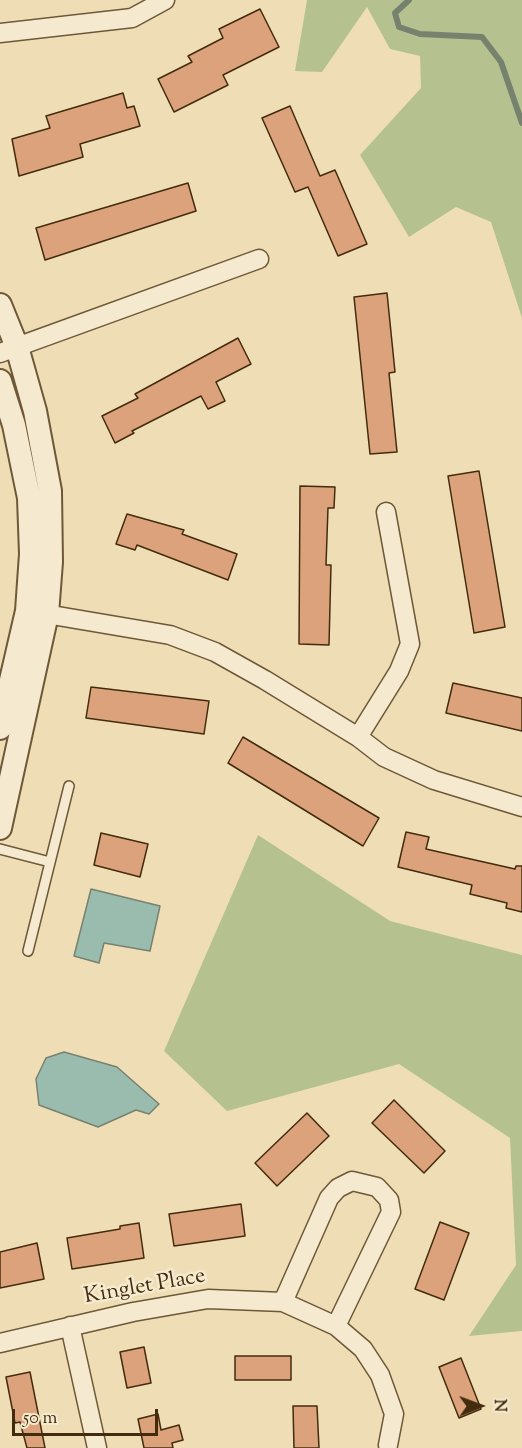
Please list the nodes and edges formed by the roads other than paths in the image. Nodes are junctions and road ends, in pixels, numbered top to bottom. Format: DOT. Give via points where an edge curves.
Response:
graph roads {
  1 [pos="165,0"];
  2 [pos="0,33"];
  3 [pos="259,259"];
  4 [pos="0,304"];
  5 [pos="8,350"];
  6 [pos="0,381"];
  7 [pos="386,512"];
  8 [pos="37,613"];
  9 [pos="0,728"];
  10 [pos="358,737"];
  11 [pos="69,786"];
  12 [pos="4,797"];
  13 [pos="522,807"];
  14 [pos="0,828"];
  15 [pos="0,849"];
  16 [pos="50,862"];
  17 [pos="28,951"];
  18 [pos="283,1302"];
  19 [pos="70,1326"];
  20 [pos="336,1326"];
  21 [pos="0,1343"];
  22 [pos="387,1444"];
  23 [pos="97,1448"];
  1 -- 2 [label="street" via="132,18"];
  3 -- 5 [label="street"];
  4 -- 5 [label="street"];
  5 -- 8 [label="street" via="34,411 50,491 51,562"];
  6 -- 8 [label="street" via="14,425 29,498"];
  7 -- 10 [label="street" via="410,644 399,671"];
  8 -- 9 [label="street"];
  8 -- 10 [label="street" via="170,635 215,652"];
  8 -- 12 [label="street"];
  10 -- 13 [label="street" via="384,757 434,780"];
  11 -- 16 [label="lane"];
  12 -- 14 [label="street"];
  15 -- 16 [label="lane"];
  16 -- 17 [label="lane"];
  18 -- 19 [label="street, Kinglet Place" via="208,1299"];
  18 -- 20 [label="street, Kinglet Place"];
  18 -- 20 [label="street" via="329,1198 352,1181 376,1188 389,1200 391,1212"];
  19 -- 21 [label="street, Kinglet Place"];
  19 -- 23 [label="street"];
  20 -- 22 [label="street, Kinglet Place" via="363,1349 380,1375 394,1414"];
}
